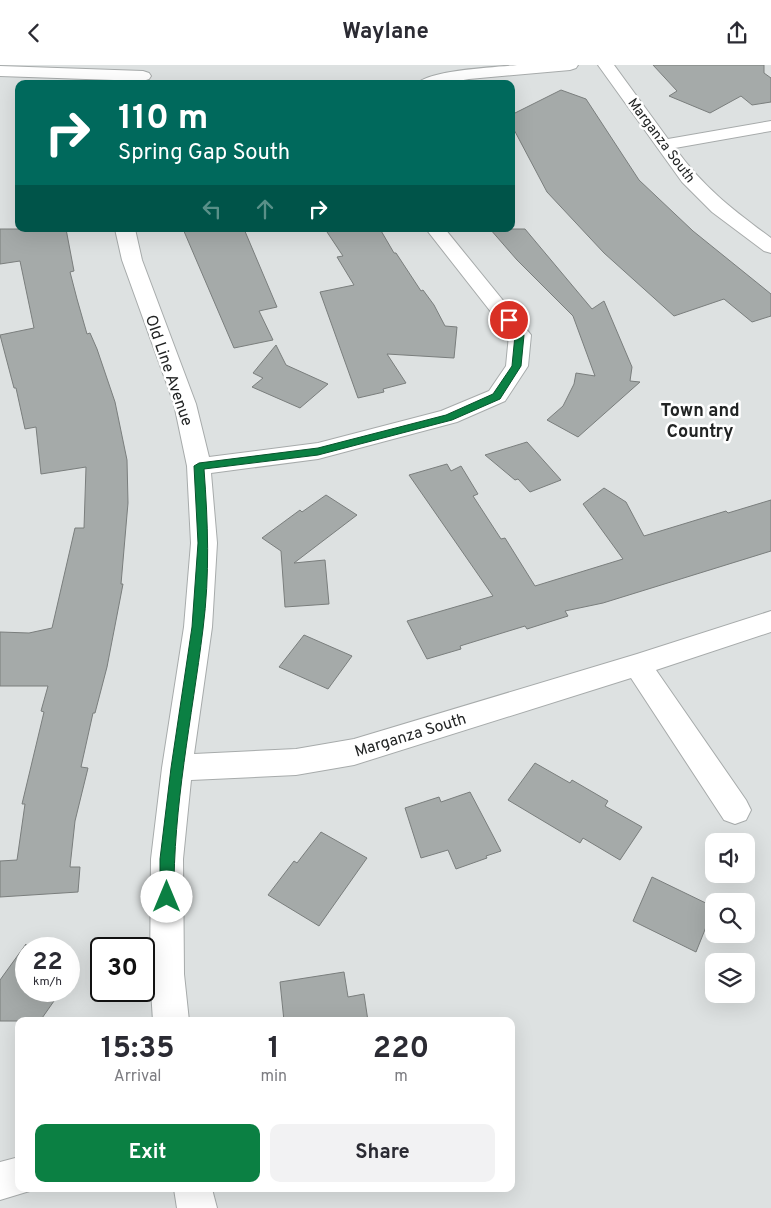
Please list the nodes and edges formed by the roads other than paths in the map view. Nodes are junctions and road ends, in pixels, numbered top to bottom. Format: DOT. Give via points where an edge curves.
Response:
graph roads {
  1 [pos="570,65"];
  2 [pos="606,65"];
  3 [pos="0,71"];
  4 [pos="144,75"];
  5 [pos="435,80"];
  6 [pos="771,126"];
  7 [pos="664,145"];
  8 [pos="125,232"];
  9 [pos="437,232"];
  10 [pos="771,247"];
  11 [pos="199,466"];
  12 [pos="771,621"];
  13 [pos="637,665"];
  14 [pos="177,768"];
  15 [pos="735,810"];
  16 [pos="171,1017"];
  17 [pos="15,1177"];
  18 [pos="0,1181"];
  19 [pos="194,1192"];
  20 [pos="197,1208"];
  1 -- 5 [label="street"];
  2 -- 7 [label="street, Marganza South"];
  3 -- 4 [label="street"];
  6 -- 7 [label="street"];
  7 -- 10 [label="street, Marganza South" via="694,184 719,208"];
  8 -- 11 [label="street, Old Line Avenue" via="185,404"];
  9 -- 11 [label="street" via="520,335 517,366 497,397 449,417 318,451"];
  11 -- 14 [label="street, Old Line Avenue" via="204,543 198,627"];
  12 -- 13 [label="street, Marganza South"];
  13 -- 14 [label="street, Marganza South" via="354,752 296,762"];
  13 -- 15 [label="street"];
  14 -- 16 [label="street, Old Line Avenue" via="167,859 167,974"];
  17 -- 18 [label="street"];
  19 -- 20 [label="street"];
}
